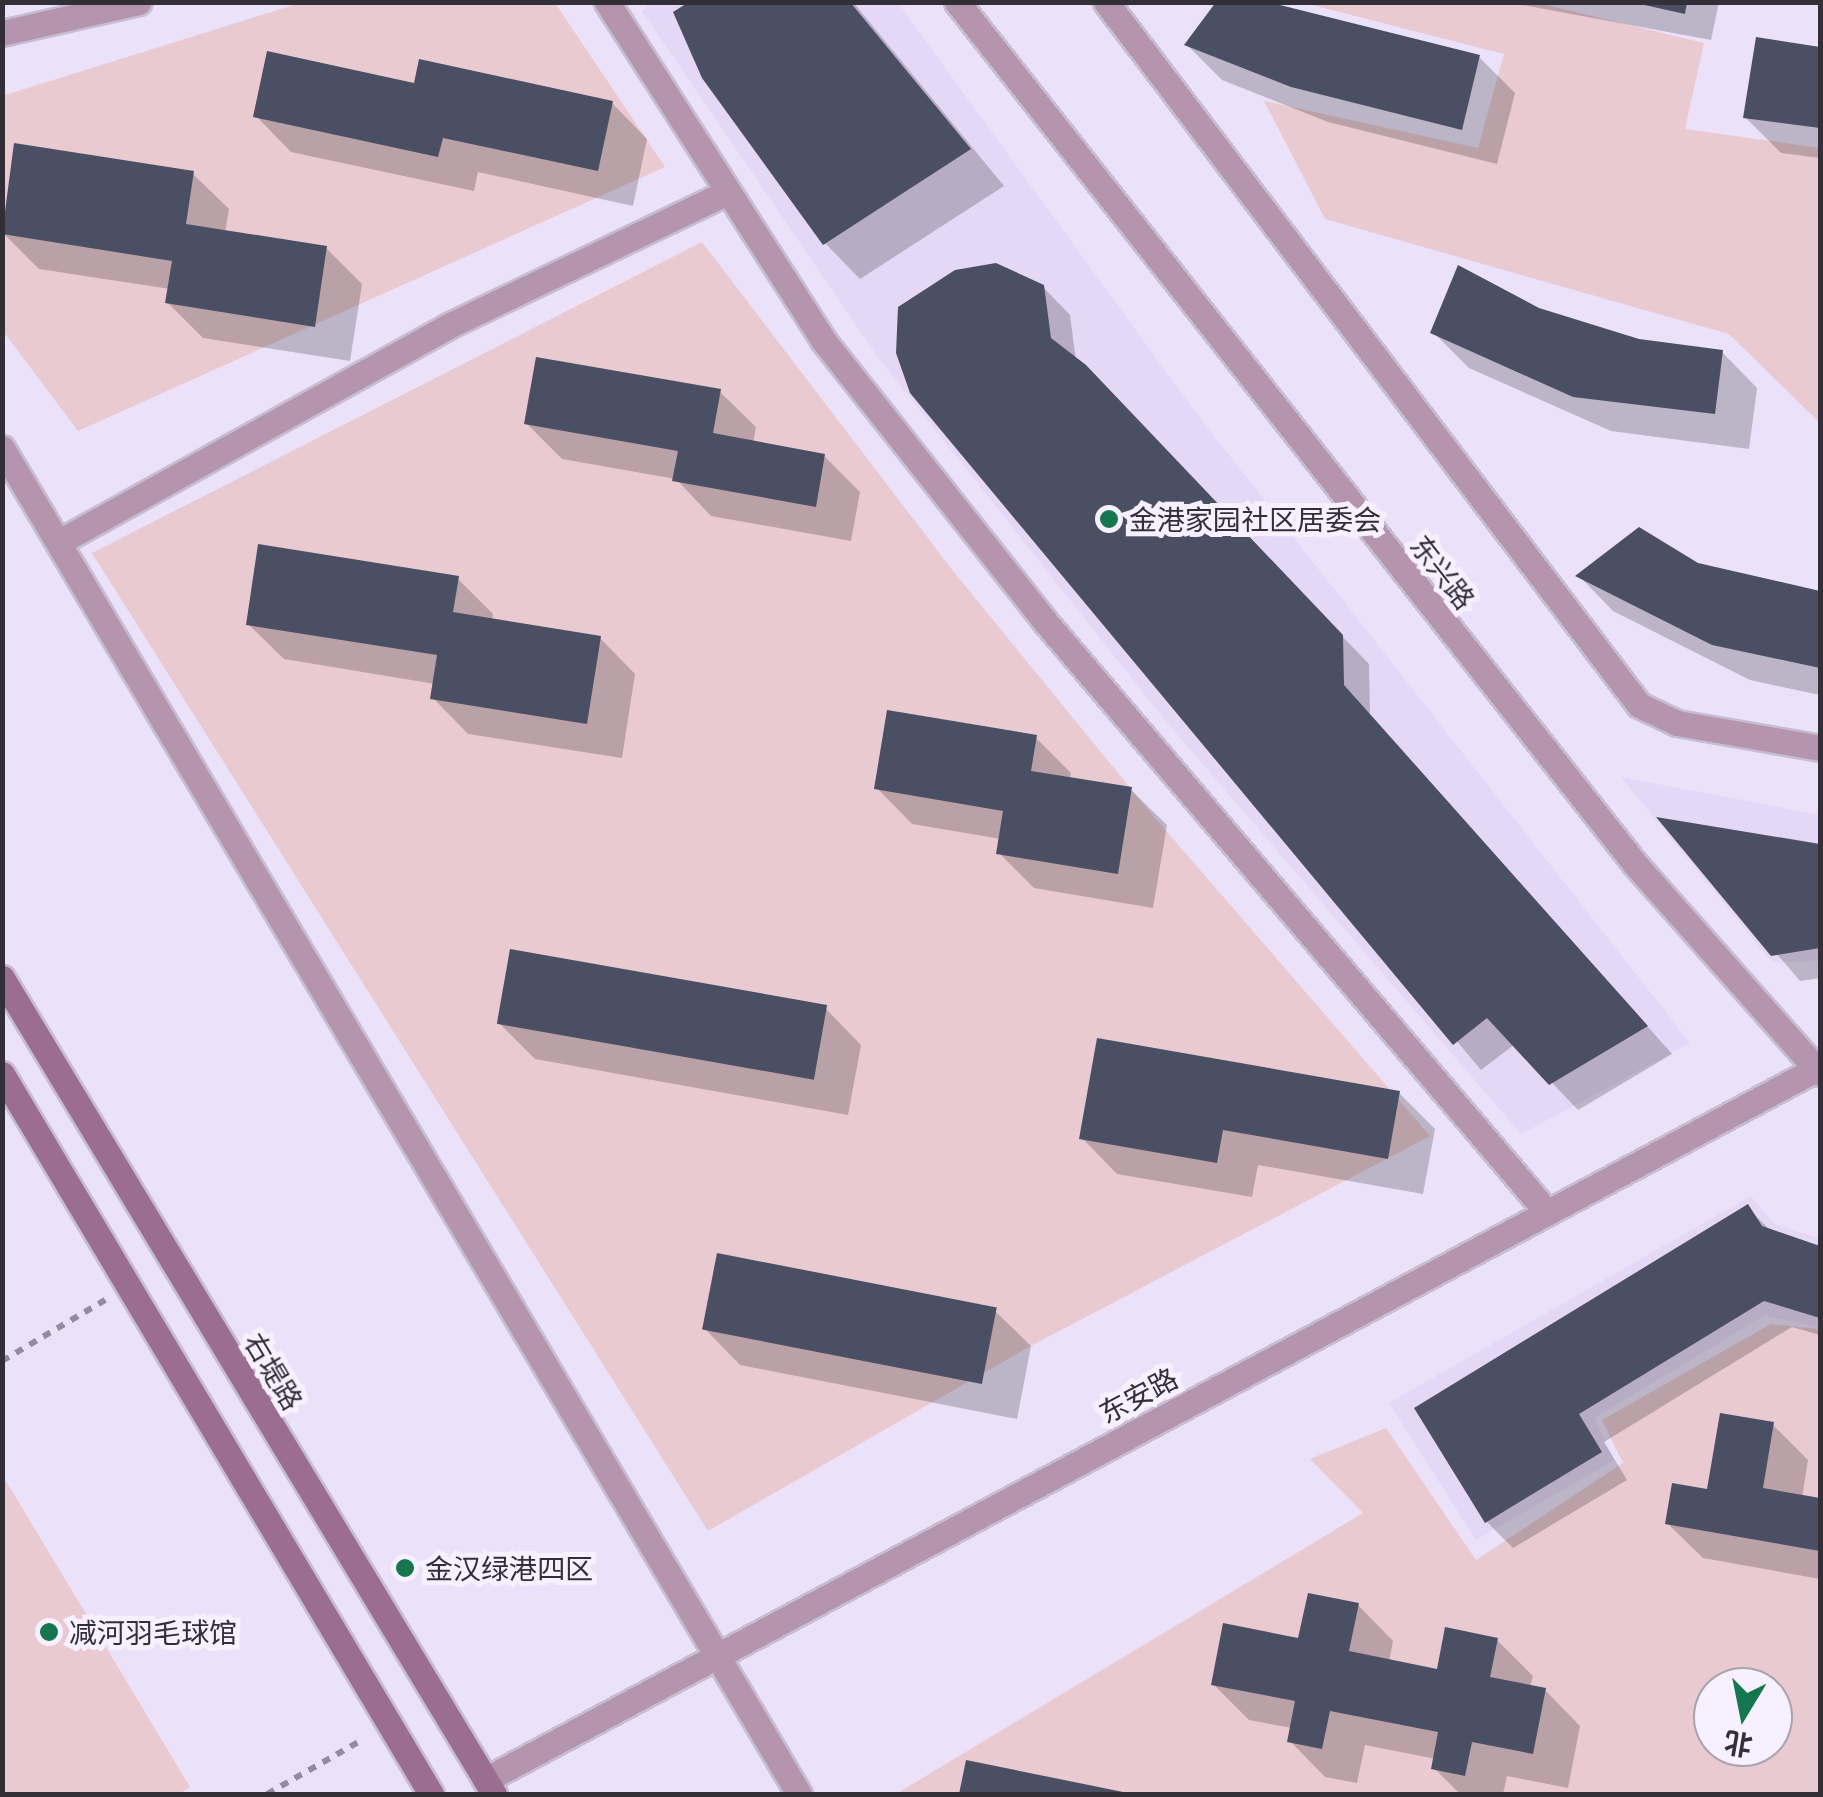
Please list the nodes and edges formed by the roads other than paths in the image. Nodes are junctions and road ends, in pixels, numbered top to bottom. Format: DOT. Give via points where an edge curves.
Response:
graph roads {
  1 [pos="138,2"];
  2 [pos="607,2"];
  3 [pos="957,2"];
  4 [pos="1106,2"];
  5 [pos="2,33"];
  6 [pos="726,193"];
  7 [pos="2,448"];
  8 [pos="58,542"];
  9 [pos="1820,748"];
  10 [pos="2,978"];
  11 [pos="1819,1070"];
  12 [pos="2,1074"];
  13 [pos="1547,1212"];
  14 [pos="715,1653"];
  15 [pos="489,1787"];
  16 [pos="431,1794"];
  17 [pos="799,1794"];
  1 -- 5 [label="street"];
  2 -- 6 [label="street"];
  3 -- 11 [label="street, 东兴路" via="1635,864"];
  4 -- 9 [label="street" via="1639,705 1677,722"];
  6 -- 8 [label="street" via="448,326"];
  6 -- 13 [label="street" via="823,340 1043,619"];
  7 -- 8 [label="street"];
  8 -- 14 [label="street"];
  10 -- 15 [label="main road, 右堤路"];
  11 -- 13 [label="street, 东安路"];
  12 -- 16 [label="main road"];
  13 -- 14 [label="street, 东安路"];
  14 -- 15 [label="street, 东安路"];
  14 -- 17 [label="street"];
}
